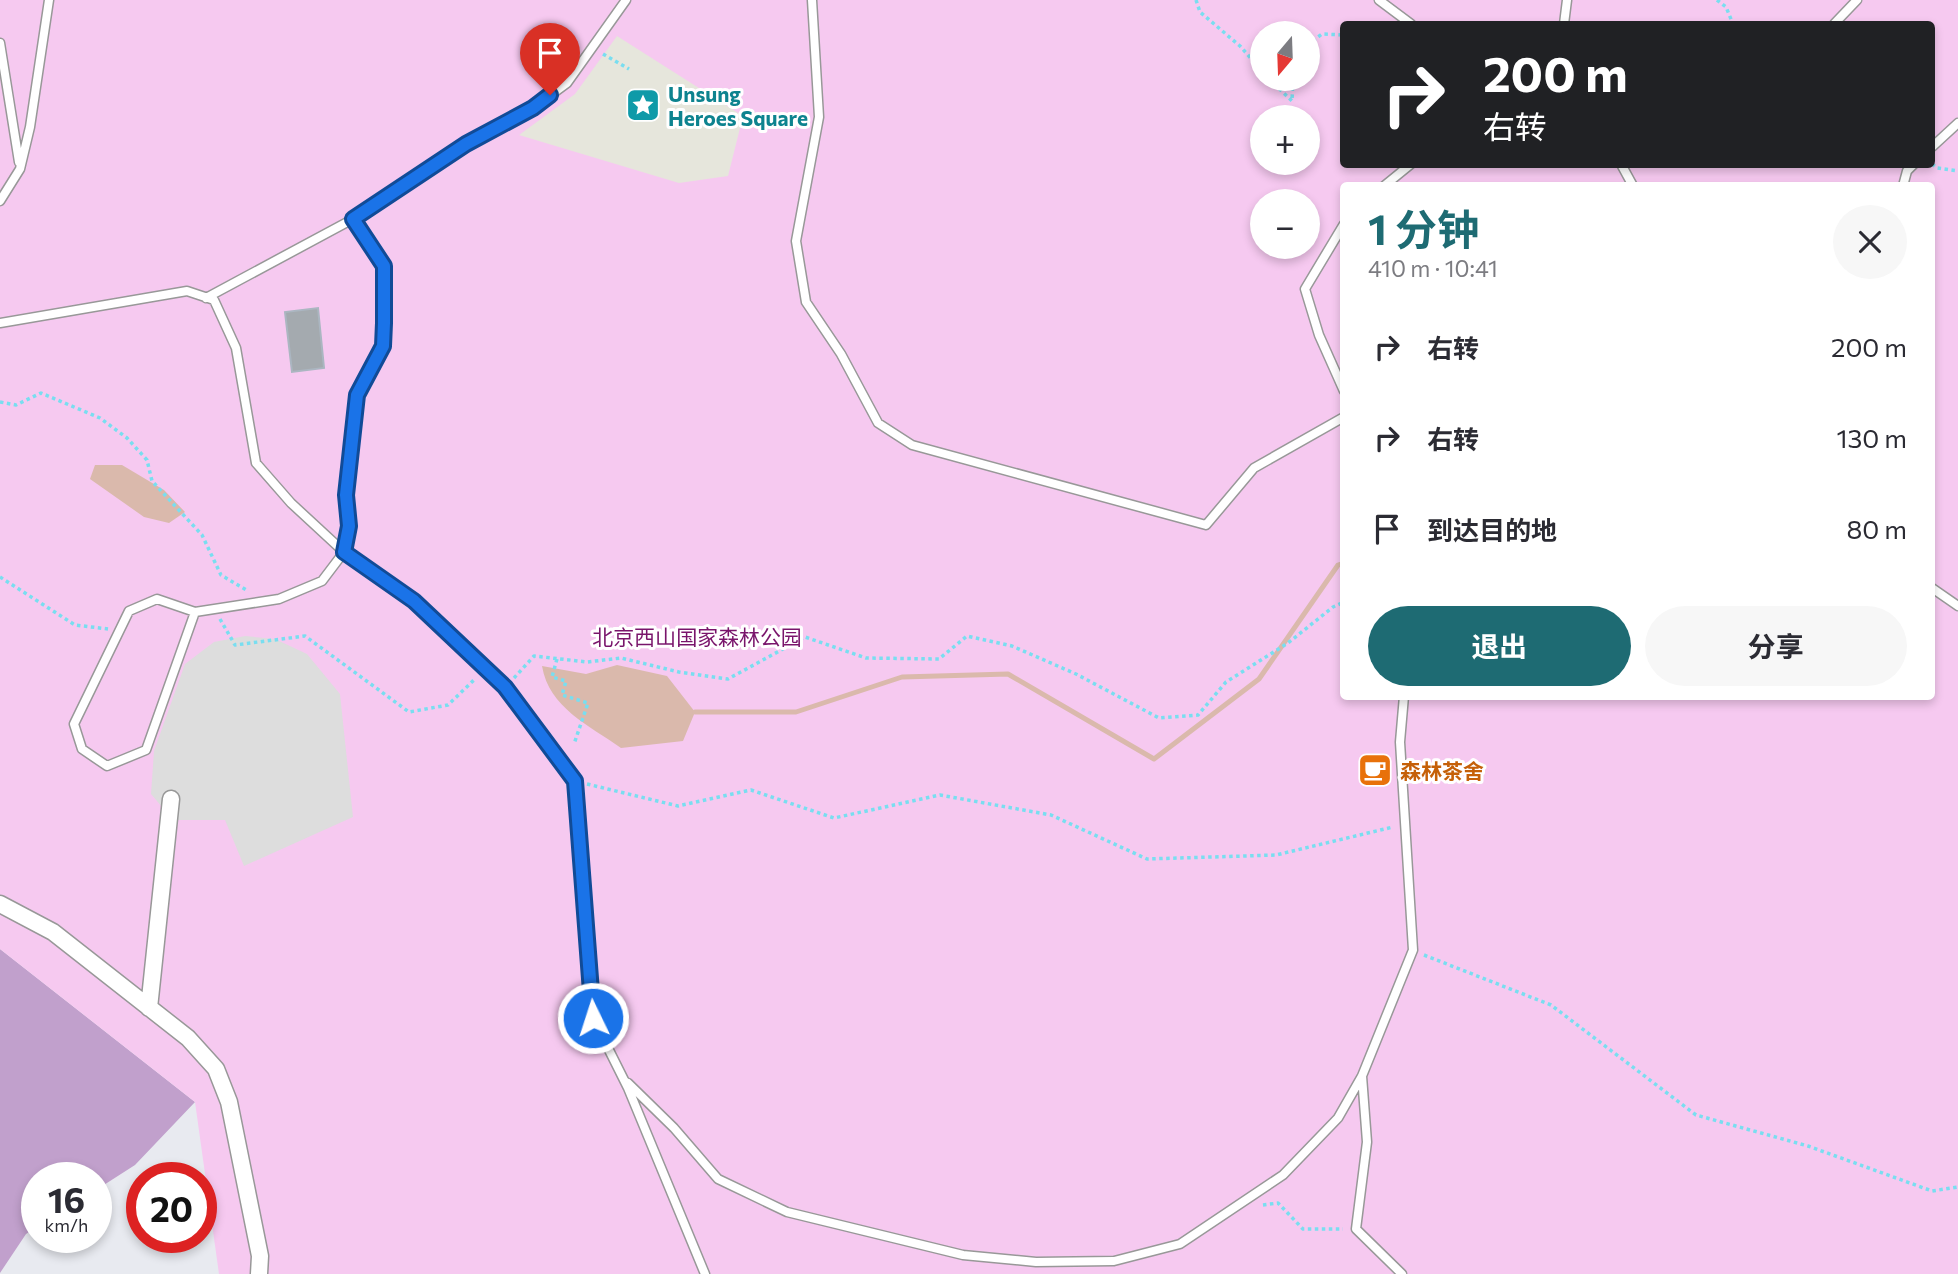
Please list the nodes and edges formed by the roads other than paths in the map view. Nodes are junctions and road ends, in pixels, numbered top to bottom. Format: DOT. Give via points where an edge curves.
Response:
graph roads {
  1 [pos="49,0"];
  2 [pos="626,0"];
  3 [pos="812,0"];
  4 [pos="1379,0"];
  5 [pos="1567,0"];
  6 [pos="1857,0"];
  7 [pos="1407,21"];
  8 [pos="1564,21"];
  9 [pos="1837,21"];
  10 [pos="0,43"];
  11 [pos="1958,123"];
  12 [pos="1935,144"];
  13 [pos="1405,168"];
  14 [pos="20,169"];
  15 [pos="1389,182"];
  16 [pos="0,201"];
  17 [pos="353,219"];
  18 [pos="1340,231"];
  19 [pos="206,298"];
  20 [pos="0,323"];
  21 [pos="1340,382"];
  22 [pos="1340,419"];
  23 [pos="344,552"];
  24 [pos="1935,590"];
  25 [pos="1958,606"];
  26 [pos="195,612"];
  27 [pos="1404,700"];
  28 [pos="171,799"];
  29 [pos="0,904"];
  30 [pos="149,1008"];
  31 [pos="1362,1076"];
  32 [pos="622,1077"];
  33 [pos="259,1274"];
  34 [pos="705,1274"];
  35 [pos="1402,1274"];
  1 -- 14 [label="lane"];
  2 -- 17 [label="lane" via="567,83"];
  3 -- 22 [label="lane" via="820,117 796,240 806,302 878,423 912,445 1206,525 1254,468"];
  4 -- 7 [label="lane"];
  5 -- 8 [label="lane"];
  6 -- 9 [label="lane"];
  10 -- 14 [label="lane"];
  11 -- 12 [label="lane"];
  13 -- 15 [label="lane"];
  14 -- 16 [label="lane"];
  17 -- 19 [label="lane"];
  17 -- 23 [label="lane" via="384,266 384,323 383,346 357,395"];
  18 -- 21 [label="lane" via="1305,289"];
  19 -- 20 [label="lane" via="187,291"];
  19 -- 23 [label="lane" via="214,300 236,348 256,463"];
  23 -- 26 [label="lane" via="322,581 279,599"];
  23 -- 32 [label="lane" via="414,601 505,687 575,781 593,1018"];
  24 -- 25 [label="lane"];
  26 -- 26 [label="lane" via="146,750 107,766 82,748 74,724 130,611 157,599"];
  27 -- 31 [label="lane" via="1400,742 1413,950"];
  28 -- 30 [label="street"];
  29 -- 30 [label="street" via="54,932"];
  30 -- 33 [label="street" via="188,1038 216,1069 229,1102 260,1255"];
  31 -- 32 [label="lane" via="1338,1118 1283,1175 1180,1244 1114,1261 1036,1262 962,1255 787,1212 718,1179"];
  31 -- 35 [label="lane" via="1367,1142 1356,1229"];
  32 -- 34 [label="lane"];
}
